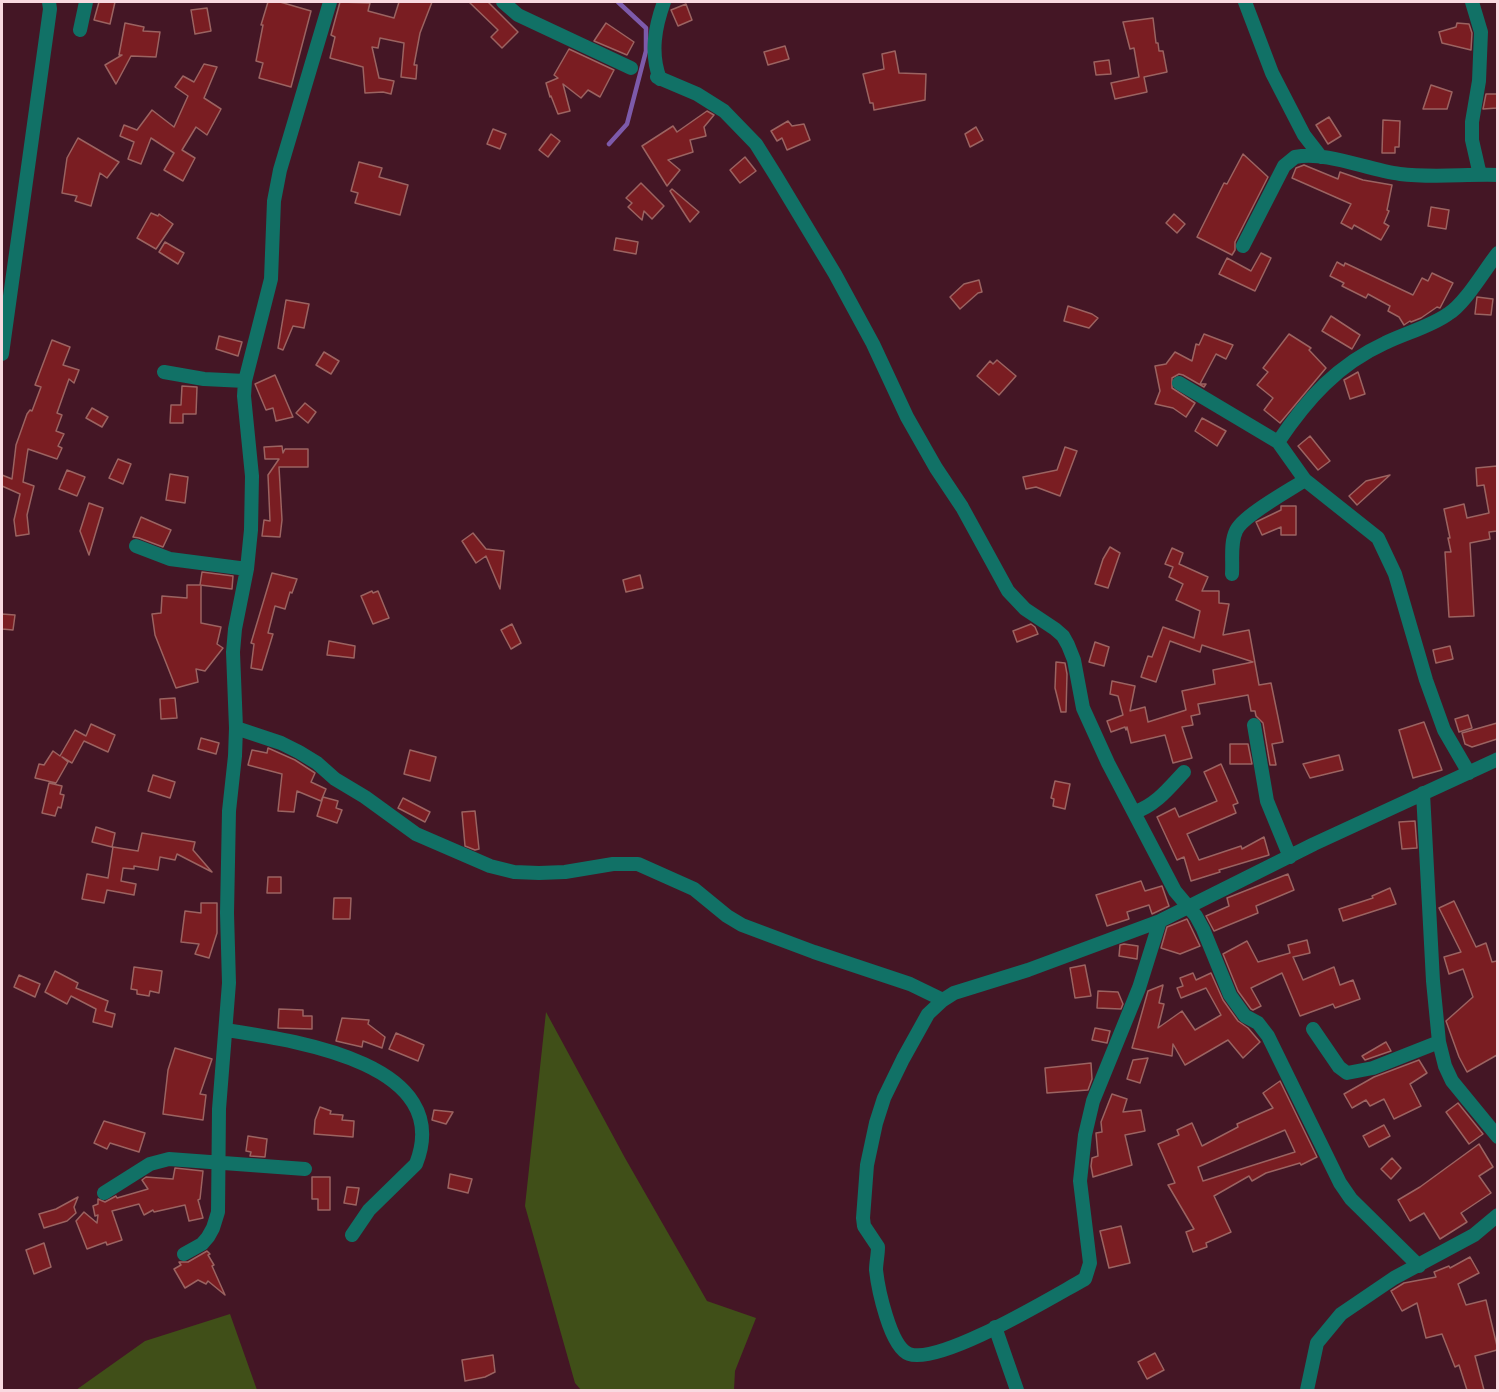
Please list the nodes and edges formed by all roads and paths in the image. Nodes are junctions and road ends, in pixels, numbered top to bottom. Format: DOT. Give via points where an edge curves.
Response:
graph roads {
  1 [pos="49,2"];
  2 [pos="86,2"];
  3 [pos="330,2"];
  4 [pos="503,2"];
  5 [pos="664,2"];
  6 [pos="1245,2"];
  7 [pos="1472,2"];
  8 [pos="80,30"];
  9 [pos="631,68"];
  10 [pos="1321,157"];
  11 [pos="1480,175"];
  12 [pos="1497,175"];
  13 [pos="1243,246"];
  14 [pos="1497,253"];
  15 [pos="2,354"];
  16 [pos="164,372"];
  17 [pos="245,381"];
  18 [pos="1179,383"];
  19 [pos="1278,442"];
  20 [pos="1305,480"];
  21 [pos="136,546"];
  22 [pos="247,569"];
  23 [pos="1232,574"];
  24 [pos="1254,725"];
  25 [pos="236,728"];
  26 [pos="1497,759"];
  27 [pos="1184,772"];
  28 [pos="1469,773"];
  29 [pos="1423,793"];
  30 [pos="1135,812"];
  31 [pos="1290,857"];
  32 [pos="1188,907"];
  33 [pos="1160,921"];
  34 [pos="943,1000"];
  35 [pos="1313,1029"];
  36 [pos="226,1030"];
  37 [pos="1439,1042"];
  38 [pos="1497,1137"];
  39 [pos="220,1163"];
  40 [pos="305,1169"];
  41 [pos="104,1194"];
  42 [pos="1497,1215"];
  43 [pos="352,1235"];
  44 [pos="184,1254"];
  45 [pos="1419,1266"];
  46 [pos="995,1327"];
  47 [pos="1017,1390"];
  48 [pos="1307,1390"];
  1 -- 15 [label="street"];
  2 -- 8 [label="street"];
  3 -- 17 [label="street" via="280,170 274,201 271,279"];
  4 -- 9 [label="street" via="518,15"];
  5 -- 30 [label="street" via="655,39 658,78 697,94 724,111 761,152 835,274 908,417 1008,591 1025,609 1063,636 1074,660 1083,708"];
  6 -- 10 [label="street" via="1272,73 1304,135"];
  7 -- 11 [label="street" via="1481,32 1472,131"];
  10 -- 11 [label="street" via="1402,175"];
  10 -- 13 [label="street" via="1303,155 1289,160"];
  11 -- 12 [label="street"];
  14 -- 19 [label="street" via="1448,315 1347,363 1298,412"];
  16 -- 17 [label="street"];
  17 -- 22 [label="street" via="252,476"];
  18 -- 19 [label="street"];
  19 -- 20 [label="street"];
  20 -- 23 [label="street" via="1238,527 1234,534"];
  20 -- 28 [label="street" via="1378,538 1395,574 1425,680 1444,730"];
  21 -- 22 [label="street" via="170,559"];
  22 -- 25 [label="street" via="234,640"];
  24 -- 31 [label="street" via="1267,801"];
  25 -- 34 [label="street" via="300,752 416,834 490,866 539,873 638,864 694,889 742,925 910,984"];
  25 -- 36 [label="street" via="229,811"];
  26 -- 28 [label="street"];
  27 -- 30 [label="street" via="1158,800"];
  28 -- 29 [label="street"];
  29 -- 31 [label="street"];
  29 -- 37 [label="street"];
  30 -- 32 [label="street" via="1175,891"];
  31 -- 32 [label="street"];
  32 -- 33 [label="street"];
  32 -- 45 [label="street" via="1203,929 1238,1008 1268,1036 1340,1184"];
  33 -- 34 [label="street"];
  33 -- 46 [label="street" via="1139,988 1093,1101 1085,1135 1080,1181 1090,1263 1084,1279"];
  34 -- 46 [label="street" via="928,1014 884,1098 867,1165 864,1226 878,1247 876,1267 883,1302 903,1350 910,1354 939,1352"];
  35 -- 37 [label="street" via="1338,1067 1347,1073 1372,1068"];
  36 -- 39 [label="street" via="219,1108"];
  36 -- 43 [label="street" via="285,1039 341,1055 368,1066 410,1097 421,1133 416,1164 374,1204"];
  37 -- 38 [label="street" via="1452,1081"];
  39 -- 40 [label="street"];
  39 -- 41 [label="street" via="182,1158 159,1160"];
  39 -- 44 [label="street" via="218,1212 213,1228 202,1244"];
  42 -- 45 [label="street" via="1474,1234"];
  45 -- 48 [label="street" via="1353,1304 1328,1328 1317,1343"];
  46 -- 47 [label="street"];
}
